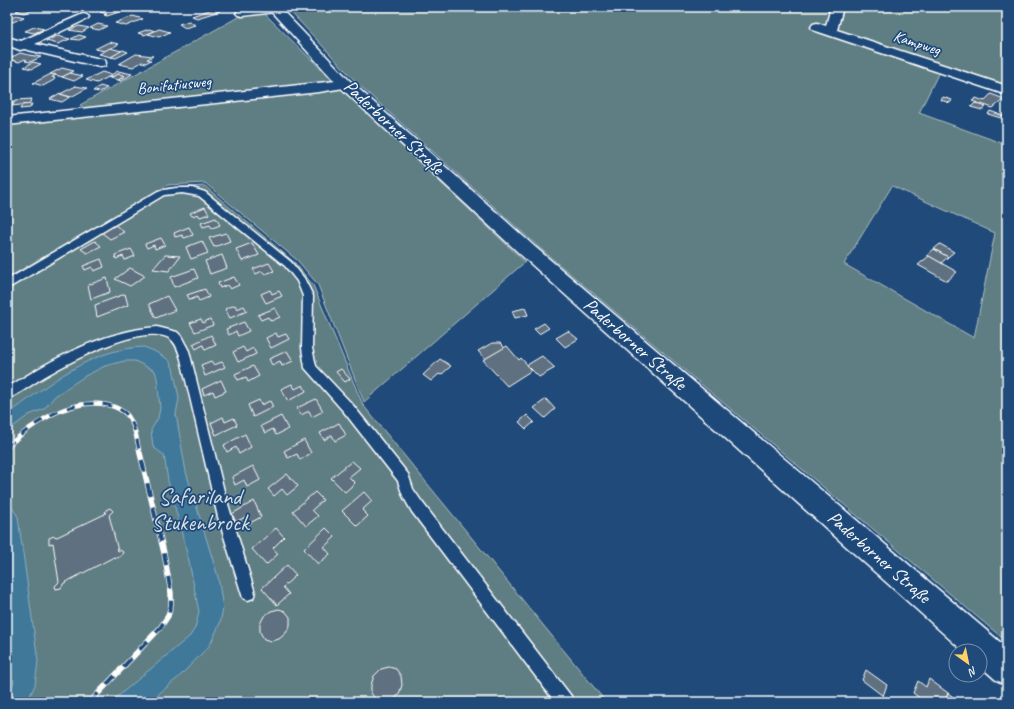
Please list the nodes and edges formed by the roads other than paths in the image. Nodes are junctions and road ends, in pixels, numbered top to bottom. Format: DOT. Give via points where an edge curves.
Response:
graph roads {
  1 [pos="837,7"];
  2 [pos="274,8"];
  3 [pos="249,11"];
  4 [pos="83,17"];
  5 [pos="817,27"];
  6 [pos="831,32"];
  7 [pos="7,40"];
  8 [pos="24,44"];
  9 [pos="7,52"];
  10 [pos="100,63"];
  11 [pos="345,84"];
  12 [pos="1007,91"];
  13 [pos="7,122"];
  14 [pos="7,285"];
  15 [pos="7,394"];
  16 [pos="248,593"];
  17 [pos="1007,669"];
  18 [pos="565,702"];
  1 -- 6 [label="street"];
  2 -- 3 [label="street"];
  2 -- 11 [label="street, Paderborner Straße"];
  4 -- 8 [label="street"];
  5 -- 6 [label="street, Kampweg"];
  6 -- 12 [label="street, Kampweg"];
  7 -- 8 [label="street"];
  8 -- 9 [label="street"];
  8 -- 10 [label="street"];
  11 -- 13 [label="street, Bonifatiusweg"];
  11 -- 17 [label="street, Paderborner Straße" via="528,251"];
  14 -- 18 [label="lane" via="161,193 194,190 202,194 288,264 301,280 308,296 307,348 311,368 348,408 403,478 417,507"];
  15 -- 16 [label="lane" via="57,364 112,339 156,330 174,335 179,340 188,365 214,478 234,553"];
}
